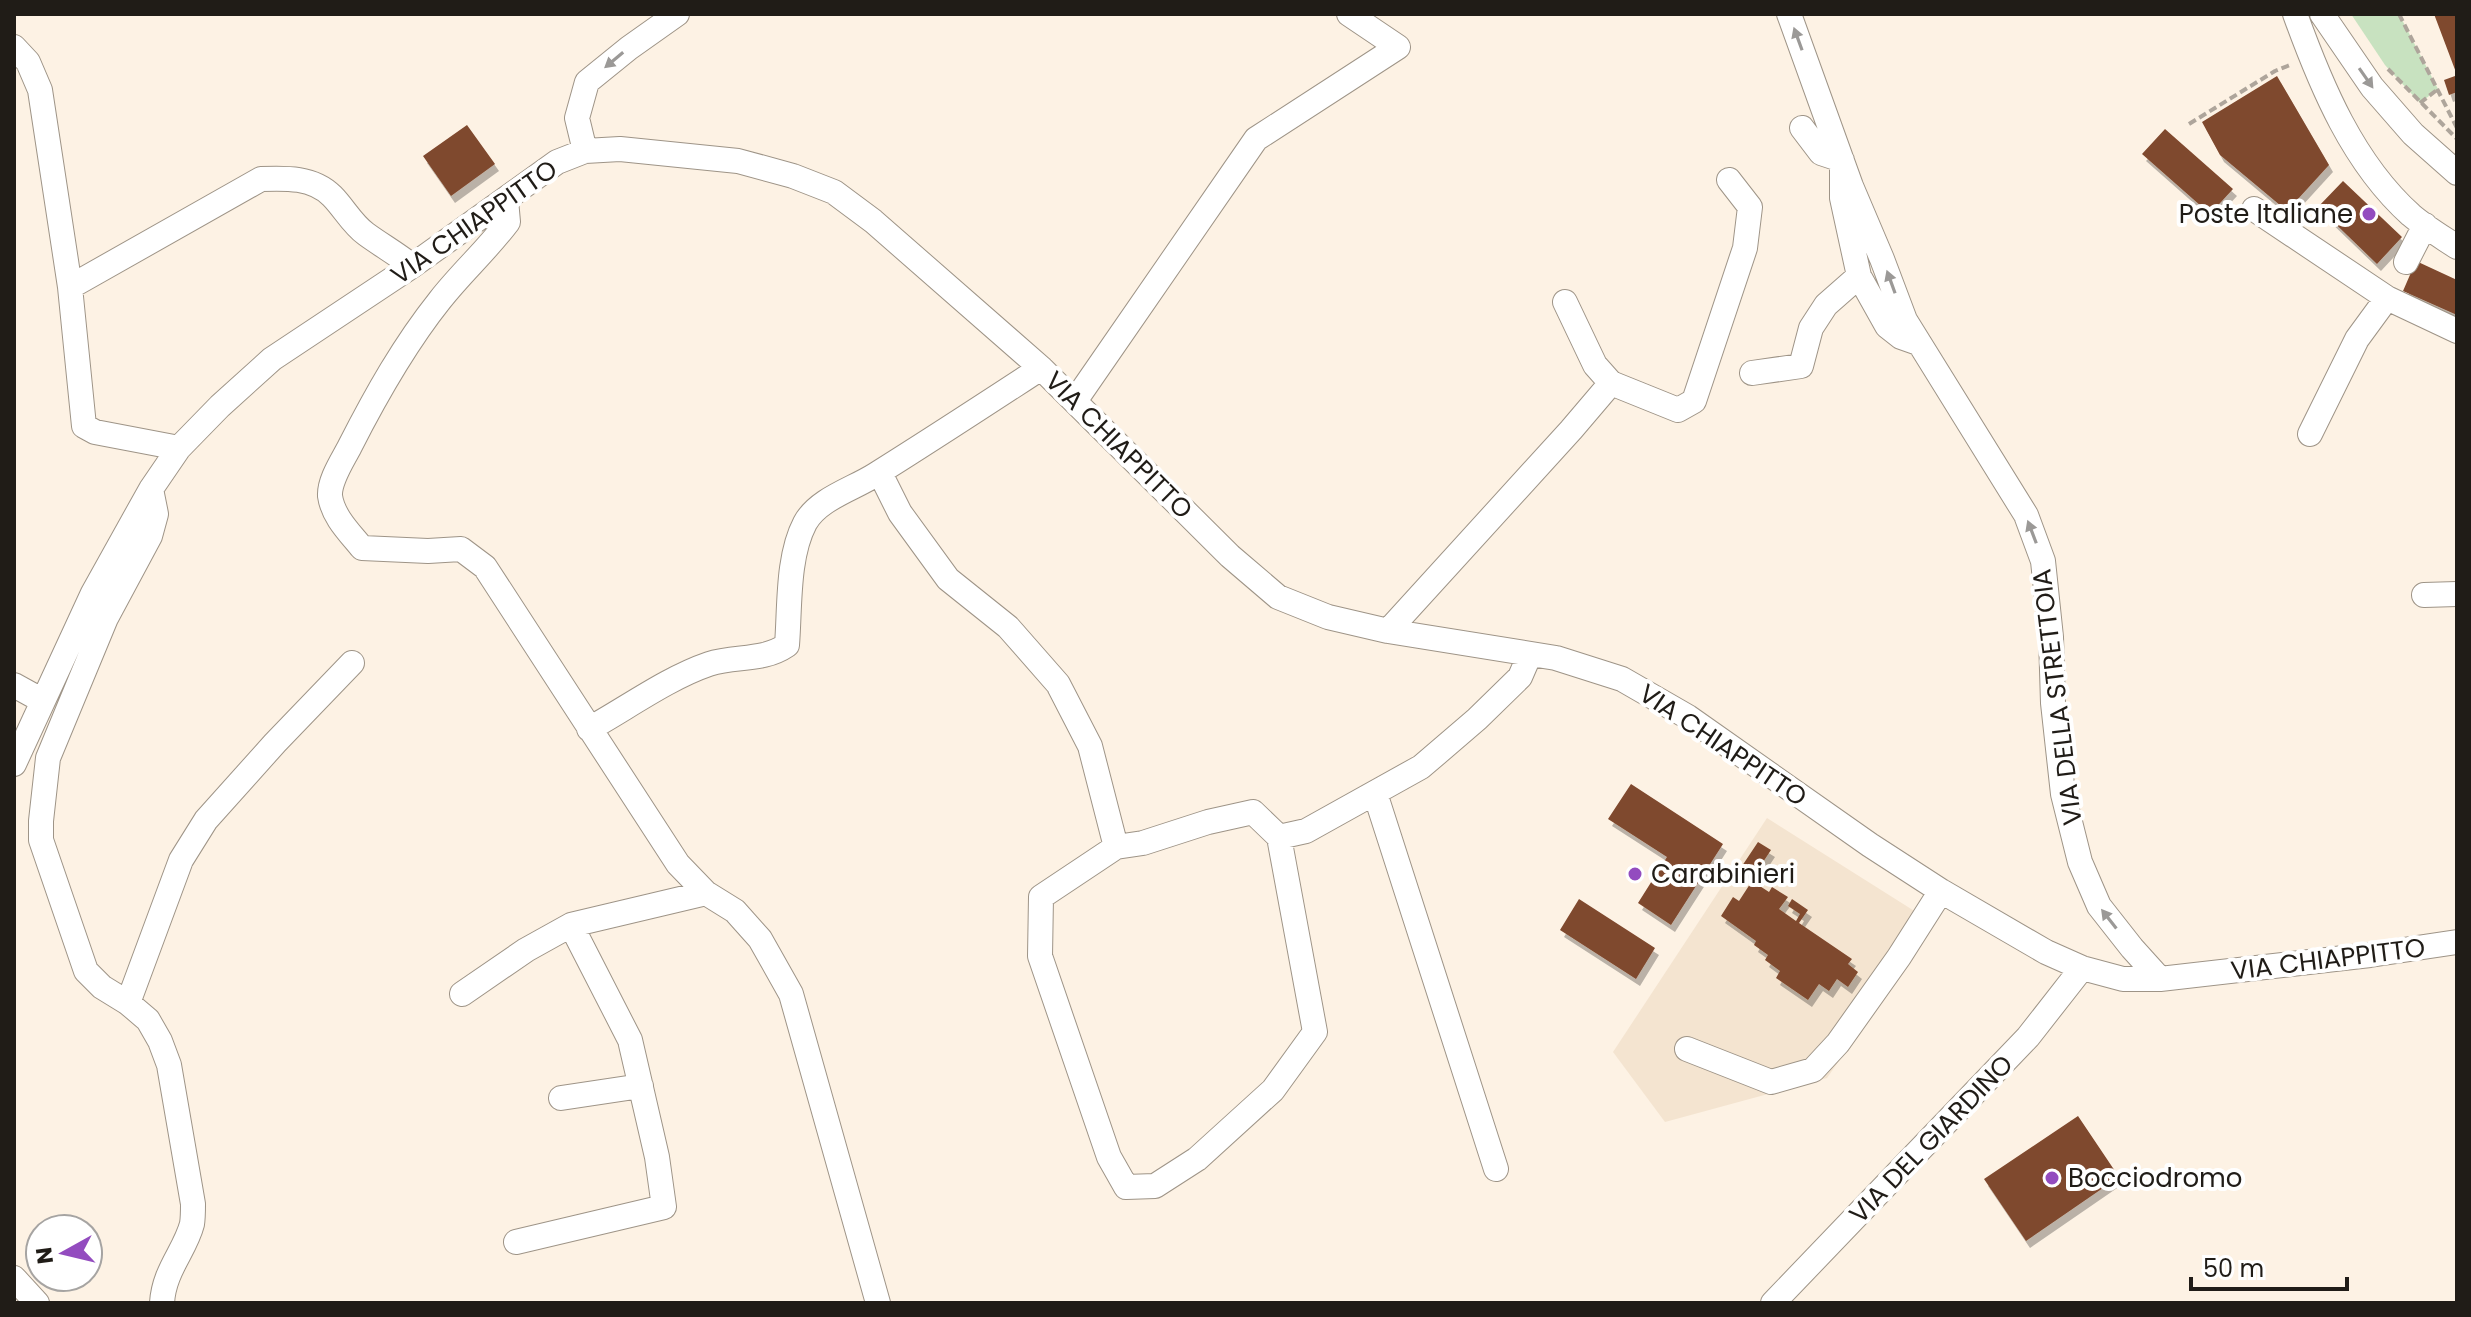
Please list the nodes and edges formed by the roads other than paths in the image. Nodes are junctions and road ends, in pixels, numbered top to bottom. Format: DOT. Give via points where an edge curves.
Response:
graph roads {
  1 [pos="677,14"];
  2 [pos="1349,14"];
  3 [pos="1789,14"];
  4 [pos="2325,19"];
  5 [pos="2299,25"];
  6 [pos="14,47"];
  7 [pos="1802,128"];
  8 [pos="585,151"];
  9 [pos="1842,160"];
  10 [pos="2457,173"];
  11 [pos="1729,180"];
  12 [pos="506,200"];
  13 [pos="2254,209"];
  14 [pos="2425,225"];
  15 [pos="2457,247"];
  16 [pos="2406,262"];
  17 [pos="412,266"];
  18 [pos="1859,276"];
  19 [pos="70,287"];
  20 [pos="2387,298"];
  21 [pos="1565,302"];
  22 [pos="2457,331"];
  23 [pos="1918,343"];
  24 [pos="1041,368"];
  25 [pos="1752,373"];
  26 [pos="1611,383"];
  27 [pos="1075,401"];
  28 [pos="2310,434"];
  29 [pos="179,448"];
  30 [pos="880,473"];
  31 [pos="151,489"];
  32 [pos="2457,594"];
  33 [pos="2424,595"];
  34 [pos="1388,631"];
  35 [pos="1530,654"];
  36 [pos="352,663"];
  37 [pos="14,685"];
  38 [pos="43,701"];
  39 [pos="589,729"];
  40 [pos="14,764"];
  41 [pos="1375,793"];
  42 [pos="1279,837"];
  43 [pos="1116,847"];
  44 [pos="1941,891"];
  45 [pos="706,893"];
  46 [pos="571,925"];
  47 [pos="2457,942"];
  48 [pos="2082,968"];
  49 [pos="2160,979"];
  50 [pos="462,994"];
  51 [pos="128,1003"];
  52 [pos="1687,1049"];
  53 [pos="641,1086"];
  54 [pos="561,1098"];
  55 [pos="1496,1169"];
  56 [pos="516,1242"];
  57 [pos="14,1278"];
  58 [pos="37,1303"];
  59 [pos="162,1303"];
  60 [pos="878,1303"];
  61 [pos="1773,1303"];
  1 -- 8 [label="street, one-way" via="587,82 577,118"];
  2 -- 27 [label="street" via="1398,47 1256,139"];
  9 -- 3 [label="street, VIA DELLA STRETTOIA, one-way"];
  4 -- 5 [label="street" via="2305,28"];
  4 -- 10 [label="street, one-way" via="2382,99"];
  5 -- 14 [label="street" via="2347,133 2380,184"];
  6 -- 19 [label="street" via="28,62 40,90"];
  7 -- 9 [label="street" via="1821,153"];
  8 -- 12 [label="street, VIA CHIAPPITTO" via="557,162"];
  8 -- 24 [label="street, VIA CHIAPPITTO" via="620,149 738,161 834,192"];
  9 -- 18 [label="street" via="1842,198"];
  23 -- 9 [label="street, VIA DELLA STRETTOIA, one-way"];
  11 -- 26 [label="street" via="1750,207 1745,248 1694,401 1678,410"];
  12 -- 17 [label="street, VIA CHIAPPITTO"];
  12 -- 39 [label="street" via="508,222 409,342 333,479 330,495 338,518 362,548 461,549 485,567"];
  13 -- 20 [label="street"];
  14 -- 15 [label="street"];
  14 -- 16 [label="street"];
  17 -- 19 [label="street" via="365,233 313,183 261,179"];
  17 -- 29 [label="street, VIA CHIAPPITTO" via="272,359"];
  18 -- 23 [label="street" via="1887,326"];
  18 -- 25 [label="street" via="1826,305 1811,328 1801,366"];
  19 -- 29 [label="street" via="84,426"];
  20 -- 22 [label="street"];
  20 -- 28 [label="street" via="2357,339"];
  21 -- 26 [label="street" via="1595,365"];
  49 -- 23 [label="street, VIA DELLA STRETTOIA, one-way" via="2099,906 2080,862 2063,794 2043,561 2026,515"];
  24 -- 27 [label="street, VIA CHIAPPITTO"];
  24 -- 30 [label="street"];
  26 -- 34 [label="street"];
  27 -- 34 [label="street, VIA CHIAPPITTO" via="1278,597 1328,617"];
  29 -- 31 [label="street, VIA CHIAPPITTO"];
  30 -- 39 [label="street" via="832,499 806,521 790,585 787,645 773,654 713,663 684,674"];
  30 -- 43 [label="street" via="900,513 948,579 1008,627 1058,684 1090,746"];
  31 -- 38 [label="street, VIA CHIAPPITTO" via="93,593"];
  31 -- 51 [label="street" via="156,514 150,536 106,618 61,723 48,758 41,821 41,840 86,971"];
  32 -- 33 [label="street"];
  34 -- 35 [label="street, VIA CHIAPPITTO"];
  35 -- 41 [label="street" via="1520,677 1477,719 1421,767"];
  35 -- 44 [label="street, VIA CHIAPPITTO" via="1622,679 1688,717"];
  36 -- 51 [label="street" via="206,820 181,860"];
  37 -- 38 [label="street"];
  38 -- 40 [label="street, VIA CHIAPPITTO"];
  39 -- 45 [label="street" via="678,864"];
  41 -- 42 [label="street" via="1306,831"];
  41 -- 55 [label="street"];
  42 -- 43 [label="street" via="1253,812"];
  42 -- 43 [label="street" via="1315,1032 1273,1090 1197,1159 1155,1186 1126,1187 1109,1157 1040,956 1041,897"];
  44 -- 48 [label="street, VIA CHIAPPITTO"];
  44 -- 52 [label="street" via="1838,1043 1813,1070 1771,1082"];
  45 -- 46 [label="street"];
  45 -- 60 [label="street" via="735,911 760,939 791,994"];
  46 -- 50 [label="street"];
  46 -- 53 [label="street" via="630,1040"];
  47 -- 49 [label="street, VIA CHIAPPITTO"];
  48 -- 49 [label="street, VIA CHIAPPITTO" via="2123,979"];
  48 -- 61 [label="street, VIA DEL GIARDINO" via="2028,1037"];
  51 -- 59 [label="street" via="148,1020 169,1065 193,1204 192,1224 171,1268"];
  53 -- 54 [label="street"];
  53 -- 56 [label="street" via="664,1207"];
  57 -- 58 [label="street"];
}
